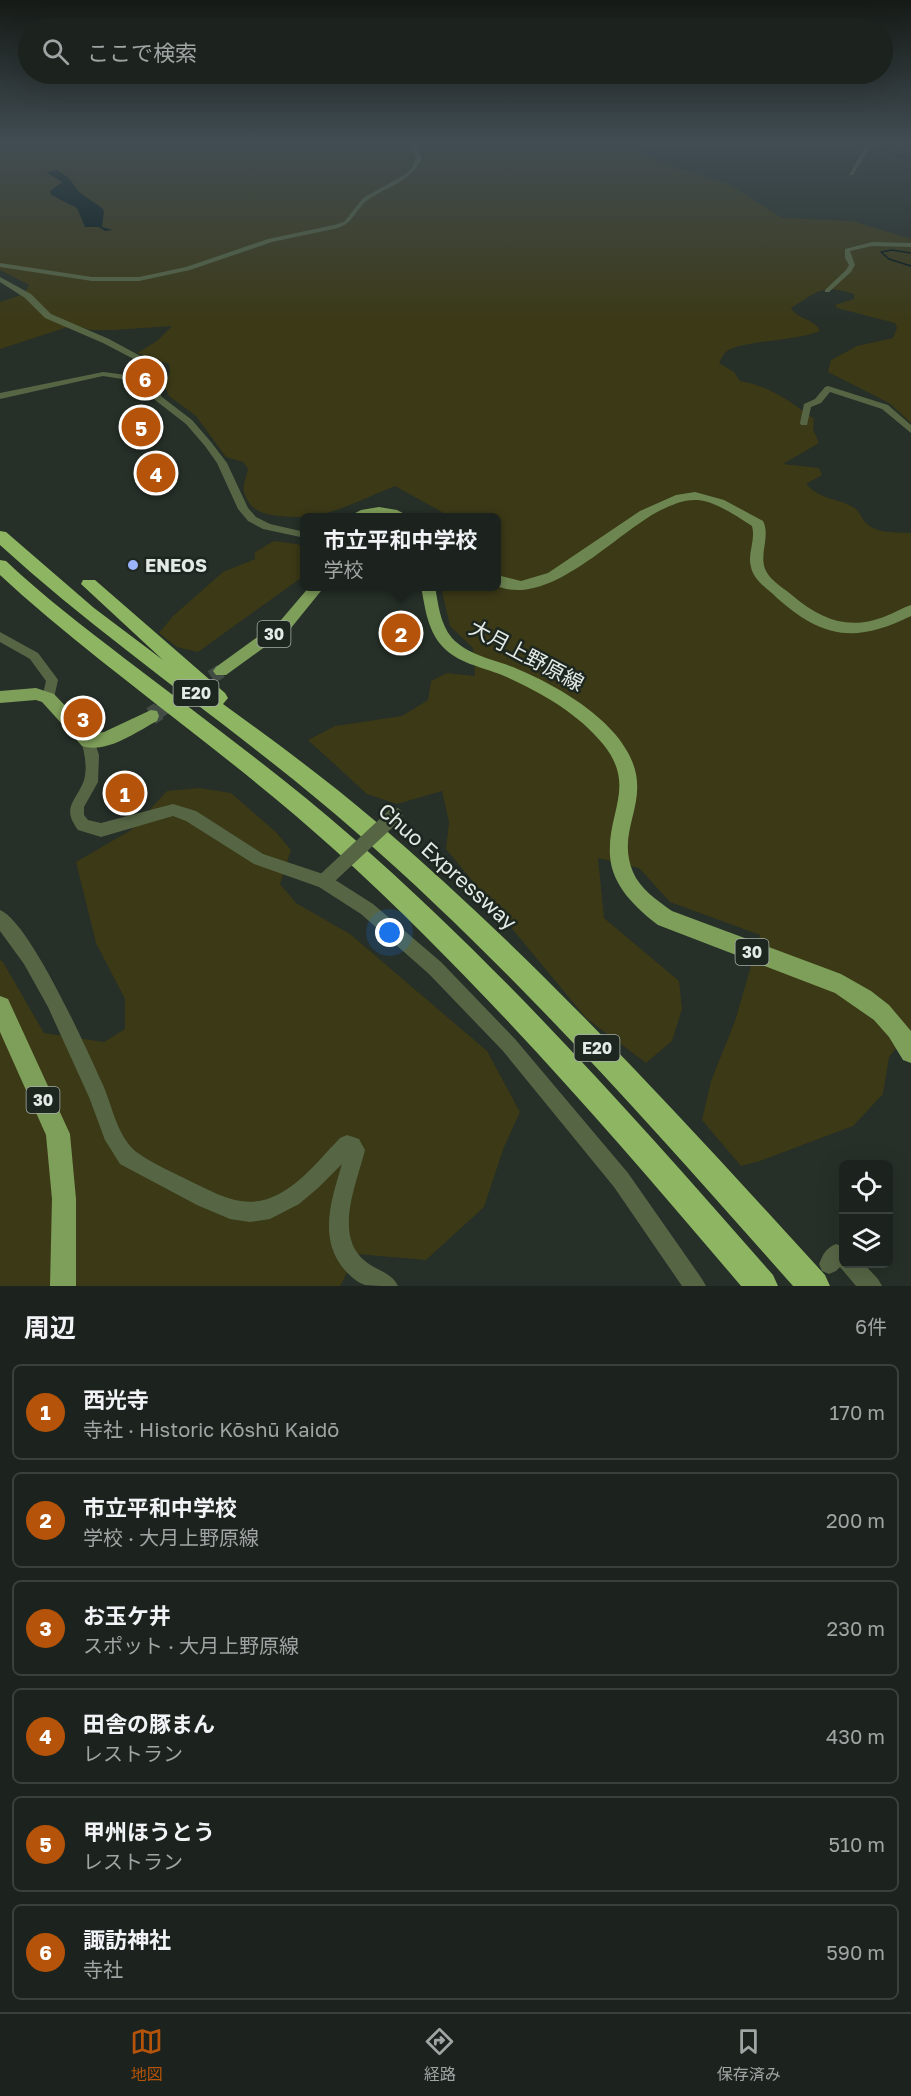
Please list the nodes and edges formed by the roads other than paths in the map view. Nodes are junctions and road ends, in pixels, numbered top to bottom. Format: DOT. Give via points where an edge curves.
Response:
graph roads {
  1 [pos="363,203"];
  2 [pos="911,245"];
  3 [pos="0,265"];
  4 [pos="0,279"];
  5 [pos="826,291"];
  6 [pos="154,390"];
  7 [pos="0,396"];
  8 [pos="804,423"];
  9 [pos="911,430"];
  10 [pos="366,513"];
  11 [pos="395,513"];
  12 [pos="300,533"];
  13 [pos="0,536"];
  14 [pos="0,566"];
  15 [pos="501,582"];
  16 [pos="89,584"];
  17 [pos="314,591"];
  18 [pos="429,591"];
  19 [pos="911,610"];
  20 [pos="0,636"];
  21 [pos="221,670"];
  22 [pos="0,697"];
  23 [pos="48,698"];
  24 [pos="151,716"];
  25 [pos="88,741"];
  26 [pos="395,815"];
  27 [pos="365,826"];
  28 [pos="324,881"];
  29 [pos="0,918"];
  30 [pos="0,1007"];
  31 [pos="911,1052"];
  32 [pos="848,1268"];
  33 [pos="63,1286"];
  34 [pos="387,1286"];
  35 [pos="695,1286"];
  36 [pos="762,1286"];
  37 [pos="814,1286"];
  38 [pos="871,1286"];
  1 -- 3 [label="street" via="346,223 330,229 270,240 188,269 140,279 92,279"];
  2 -- 5 [label="street" via="872,244 847,250 852,265 849,271"];
  4 -- 6 [label="street" via="28,296 48,316 152,366 156,374"];
  6 -- 7 [label="street" via="124,377 103,374"];
  6 -- 12 [label="street" via="164,404 189,422 215,454 252,519 267,527"];
  8 -- 9 [label="street" via="807,406 818,401 828,389 885,407"];
  10 -- 11 [label="main road"];
  13 -- 27 [label="highway, Chuo Expressway / E20" via="68,597"];
  14 -- 36 [label="highway, E20" via="267,778 423,917 602,1103"];
  15 -- 19 [label="main road" via="521,586 561,573 648,511 685,496 695,496 758,524 761,542 756,563 760,574 817,622 853,630 875,627"];
  16 -- 27 [label="highway" via="230,709 314,776"];
  17 -- 21 [label="main road, 30" via="286,624"];
  18 -- 31 [label="main road, 大月上野原線 / 30" via="439,630 448,643 460,653 509,672 562,701 609,738 622,756 630,773 631,792 620,834 619,858 624,875 646,904 665,918 864,997 885,1013"];
  20 -- 23 [label="street" via="34,656 52,680"];
  22 -- 23 [label="main road" via="36,693"];
  23 -- 25 [label="main road"];
  24 -- 25 [label="main road" via="107,739"];
  25 -- 28 [label="street" via="91,782 77,806 77,817 88,828 110,829 173,810 191,816 259,859"];
  26 -- 28 [label="street, bridge"];
  27 -- 37 [label="highway, Chuo Expressway / E20" via="534,982 624,1075"];
  28 -- 35 [label="street" via="367,909 435,968 509,1045 621,1180"];
  29 -- 34 [label="street" via="33,963 98,1095 116,1145 127,1157 231,1209 250,1213 289,1198 347,1145 352,1146 355,1150 339,1211 342,1244 355,1266"];
  30 -- 33 [label="main road, 30" via="58,1134 64,1199"];
  32 -- 38 [label="street"];
}
